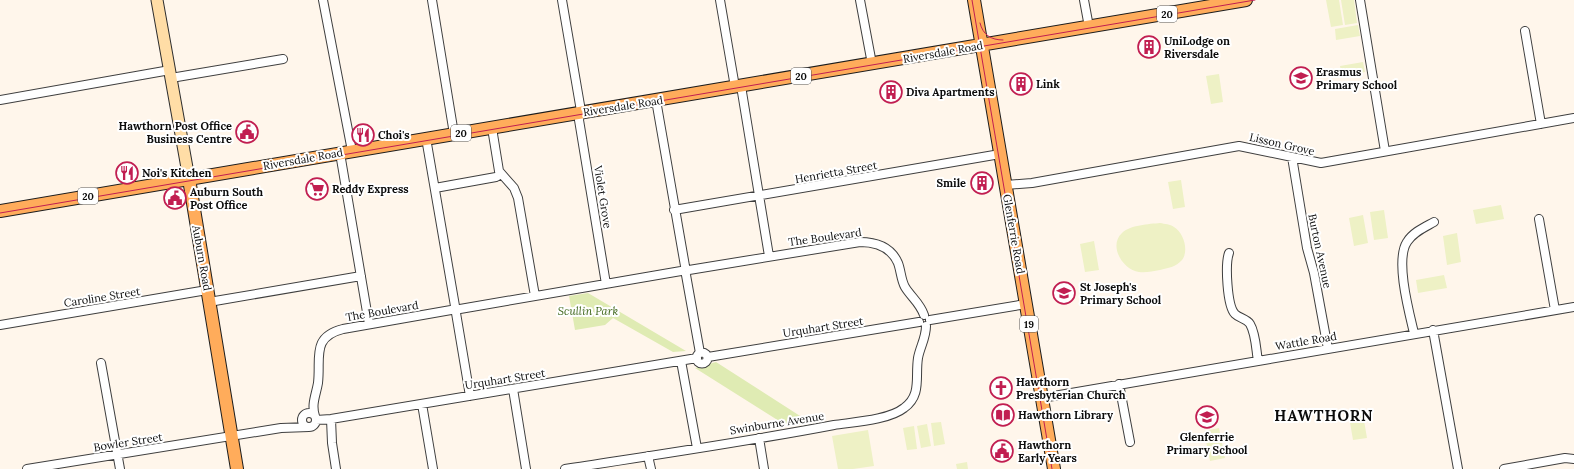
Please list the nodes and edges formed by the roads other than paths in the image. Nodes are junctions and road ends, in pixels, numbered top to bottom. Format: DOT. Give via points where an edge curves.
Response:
graph roads {
  1 [pos="157,0"];
  2 [pos="323,0"];
  3 [pos="432,0"];
  4 [pos="562,0"];
  5 [pos="720,0"];
  6 [pos="860,0"];
  7 [pos="974,0"];
  8 [pos="1084,0"];
  9 [pos="1240,0"];
  10 [pos="1360,0"];
  11 [pos="1089,27"];
  12 [pos="1525,31"];
  13 [pos="982,46"];
  14 [pos="283,58"];
  15 [pos="872,64"];
  16 [pos="170,74"];
  17 [pos="738,86"];
  18 [pos="0,100"];
  19 [pos="656,100"];
  20 [pos="581,113"];
  21 [pos="1574,118"];
  22 [pos="1541,124"];
  23 [pos="492,128"];
  24 [pos="454,134"];
  25 [pos="426,138"];
  26 [pos="1384,151"];
  27 [pos="346,152"];
  28 [pos="1000,154"];
  29 [pos="1292,157"];
  30 [pos="501,174"];
  31 [pos="189,179"];
  32 [pos="1006,187"];
  33 [pos="435,188"];
  34 [pos="759,196"];
  35 [pos="674,210"];
  36 [pos="0,211"];
  37 [pos="1539,219"];
  38 [pos="1434,222"];
  39 [pos="1229,253"];
  40 [pos="769,256"];
  41 [pos="685,271"];
  42 [pos="361,276"];
  43 [pos="606,284"];
  44 [pos="208,296"];
  45 [pos="535,296"];
  46 [pos="1026,304"];
  47 [pos="1574,307"];
  48 [pos="456,309"];
  49 [pos="1556,310"];
  50 [pos="924,321"];
  51 [pos="369,324"];
  52 [pos="0,325"];
  53 [pos="1433,330"];
  54 [pos="1414,333"];
  55 [pos="1328,349"];
  56 [pos="702,356"];
  57 [pos="681,361"];
  58 [pos="1258,361"];
  59 [pos="101,363"];
  60 [pos="1120,384"];
  61 [pos="514,389"];
  62 [pos="316,391"];
  63 [pos="470,396"];
  64 [pos="1042,398"];
  65 [pos="422,404"];
  66 [pos="302,418"];
  67 [pos="321,419"];
  68 [pos="310,427"];
  69 [pos="281,428"];
  70 [pos="232,436"];
  71 [pos="759,438"];
  72 [pos="1130,442"];
  73 [pos="697,448"];
  74 [pos="118,455"];
  75 [pos="648,456"];
  76 [pos="1574,459"];
  77 [pos="27,469"];
  78 [pos="120,469"];
  79 [pos="237,469"];
  80 [pos="336,469"];
  81 [pos="433,469"];
  82 [pos="526,469"];
  83 [pos="565,469"];
  84 [pos="651,469"];
  85 [pos="764,469"];
  86 [pos="1054,469"];
  87 [pos="1458,469"];
  88 [pos="1504,469"];
  1 -- 16 [label="main road, Auburn Road"];
  2 -- 27 [label="street"];
  3 -- 24 [label="street"];
  4 -- 20 [label="street, Violet Grove"];
  5 -- 17 [label="street"];
  6 -- 15 [label="street"];
  7 -- 13 [label="main road, Glenferrie Road / 19"];
  8 -- 11 [label="street"];
  9 -- 11 [label="main road, Riversdale Road / 20"];
  10 -- 26 [label="street"];
  11 -- 13 [label="main road, Riversdale Road / 20"];
  12 -- 22 [label="street"];
  13 -- 15 [label="main road, Riversdale Road / 20"];
  13 -- 28 [label="main road, Glenferrie Road / 19"];
  14 -- 16 [label="street"];
  15 -- 17 [label="main road, Riversdale Road / 20"];
  16 -- 18 [label="street"];
  16 -- 31 [label="main road, Auburn Road"];
  17 -- 19 [label="main road, Riversdale Road / 20"];
  17 -- 34 [label="street"];
  19 -- 20 [label="main road, Riversdale Road / 20"];
  19 -- 35 [label="street"];
  20 -- 23 [label="main road, Riversdale Road / 20"];
  20 -- 43 [label="street, Violet Grove" via="579,120"];
  21 -- 22 [label="street, Lisson Grove"];
  22 -- 26 [label="street, Lisson Grove"];
  23 -- 24 [label="main road, Riversdale Road / 20"];
  23 -- 30 [label="street"];
  24 -- 25 [label="main road, Riversdale Road / 20"];
  25 -- 27 [label="main road, Riversdale Road / 20"];
  25 -- 33 [label="street"];
  26 -- 29 [label="street, Lisson Grove" via="1321,163"];
  27 -- 31 [label="main road, Riversdale Road / 20"];
  27 -- 42 [label="street"];
  28 -- 32 [label="main road, Glenferrie Road / 19"];
  28 -- 34 [label="street, Henrietta Street"];
  29 -- 32 [label="street, Lisson Grove" via="1239,146"];
  29 -- 55 [label="street, Burton Avenue" via="1307,248"];
  30 -- 33 [label="street"];
  30 -- 45 [label="street" via="514,188 518,198"];
  31 -- 36 [label="main road, Riversdale Road / 20"];
  31 -- 44 [label="main road, Auburn Road"];
  32 -- 46 [label="main road, Glenferrie Road / 19"];
  33 -- 48 [label="street"];
  34 -- 35 [label="street, Henrietta Street"];
  34 -- 40 [label="street"];
  35 -- 41 [label="street"];
  37 -- 49 [label="street"];
  38 -- 54 [label="street" via="1414,234 1403,250 1403,270"];
  39 -- 58 [label="street" via="1227,279 1232,309 1252,327"];
  40 -- 41 [label="street, The Boulevard"];
  40 -- 50 [label="street, The Boulevard" via="860,242 872,242 883,246 898,264 904,286 922,308"];
  41 -- 43 [label="street, The Boulevard"];
  41 -- 56 [label="street"];
  42 -- 44 [label="street, Caroline Street"];
  42 -- 51 [label="street"];
  43 -- 45 [label="street, The Boulevard"];
  44 -- 52 [label="street, Caroline Street"];
  44 -- 70 [label="main road, Auburn Road"];
  45 -- 48 [label="street, The Boulevard"];
  46 -- 50 [label="street, Urquhart Street"];
  46 -- 64 [label="main road, Glenferrie Road / 19"];
  47 -- 49 [label="street, Wattle Road"];
  48 -- 51 [label="street, The Boulevard"];
  48 -- 63 [label="street"];
  49 -- 53 [label="street, Wattle Road"];
  50 -- 56 [label="street, Urquhart Street"];
  50 -- 71 [label="street, Swinburne Avenue" via="926,335 917,360 918,385 913,398 905,408 884,416"];
  51 -- 62 [label="street, The Boulevard" via="339,330 323,341 318,356"];
  53 -- 54 [label="street, Wattle Road"];
  53 -- 87 [label="street"];
  54 -- 55 [label="street, Wattle Road"];
  55 -- 58 [label="street, Wattle Road"];
  56 -- 57 [label="street, Urquhart Street"];
  57 -- 61 [label="street, Urquhart Street"];
  57 -- 73 [label="street"];
  58 -- 60 [label="street, Wattle Road"];
  59 -- 74 [label="street"];
  60 -- 64 [label="street, Wattle Road"];
  60 -- 72 [label="street"];
  61 -- 63 [label="street, Urquhart Street"];
  61 -- 82 [label="street"];
  62 -- 66 [label="street, The Boulevard"];
  62 -- 67 [label="street, The Boulevard" via="312,406"];
  63 -- 65 [label="street, Urquhart Street"];
  64 -- 86 [label="main road, Glenferrie Road / 19"];
  65 -- 67 [label="street, Urquhart Street"];
  65 -- 81 [label="street"];
  66 -- 67 [label="street, Urquhart Street" via="309,413"];
  66 -- 68 [label="street" via="304,425"];
  66 -- 69 [label="street"];
  67 -- 68 [label="street"];
  67 -- 80 [label="street, The Boulevard" via="332,443"];
  68 -- 69 [label="street"];
  69 -- 70 [label="street"];
  70 -- 74 [label="street, Bowler Street"];
  70 -- 79 [label="main road, Auburn Road"];
  71 -- 73 [label="street, Swinburne Avenue"];
  71 -- 85 [label="street"];
  73 -- 75 [label="street, Swinburne Avenue"];
  74 -- 77 [label="street, Bowler Street"];
  74 -- 78 [label="street"];
  75 -- 83 [label="street, Swinburne Avenue"];
  75 -- 84 [label="street"];
  76 -- 88 [label="street" via="1565,458"];
}
